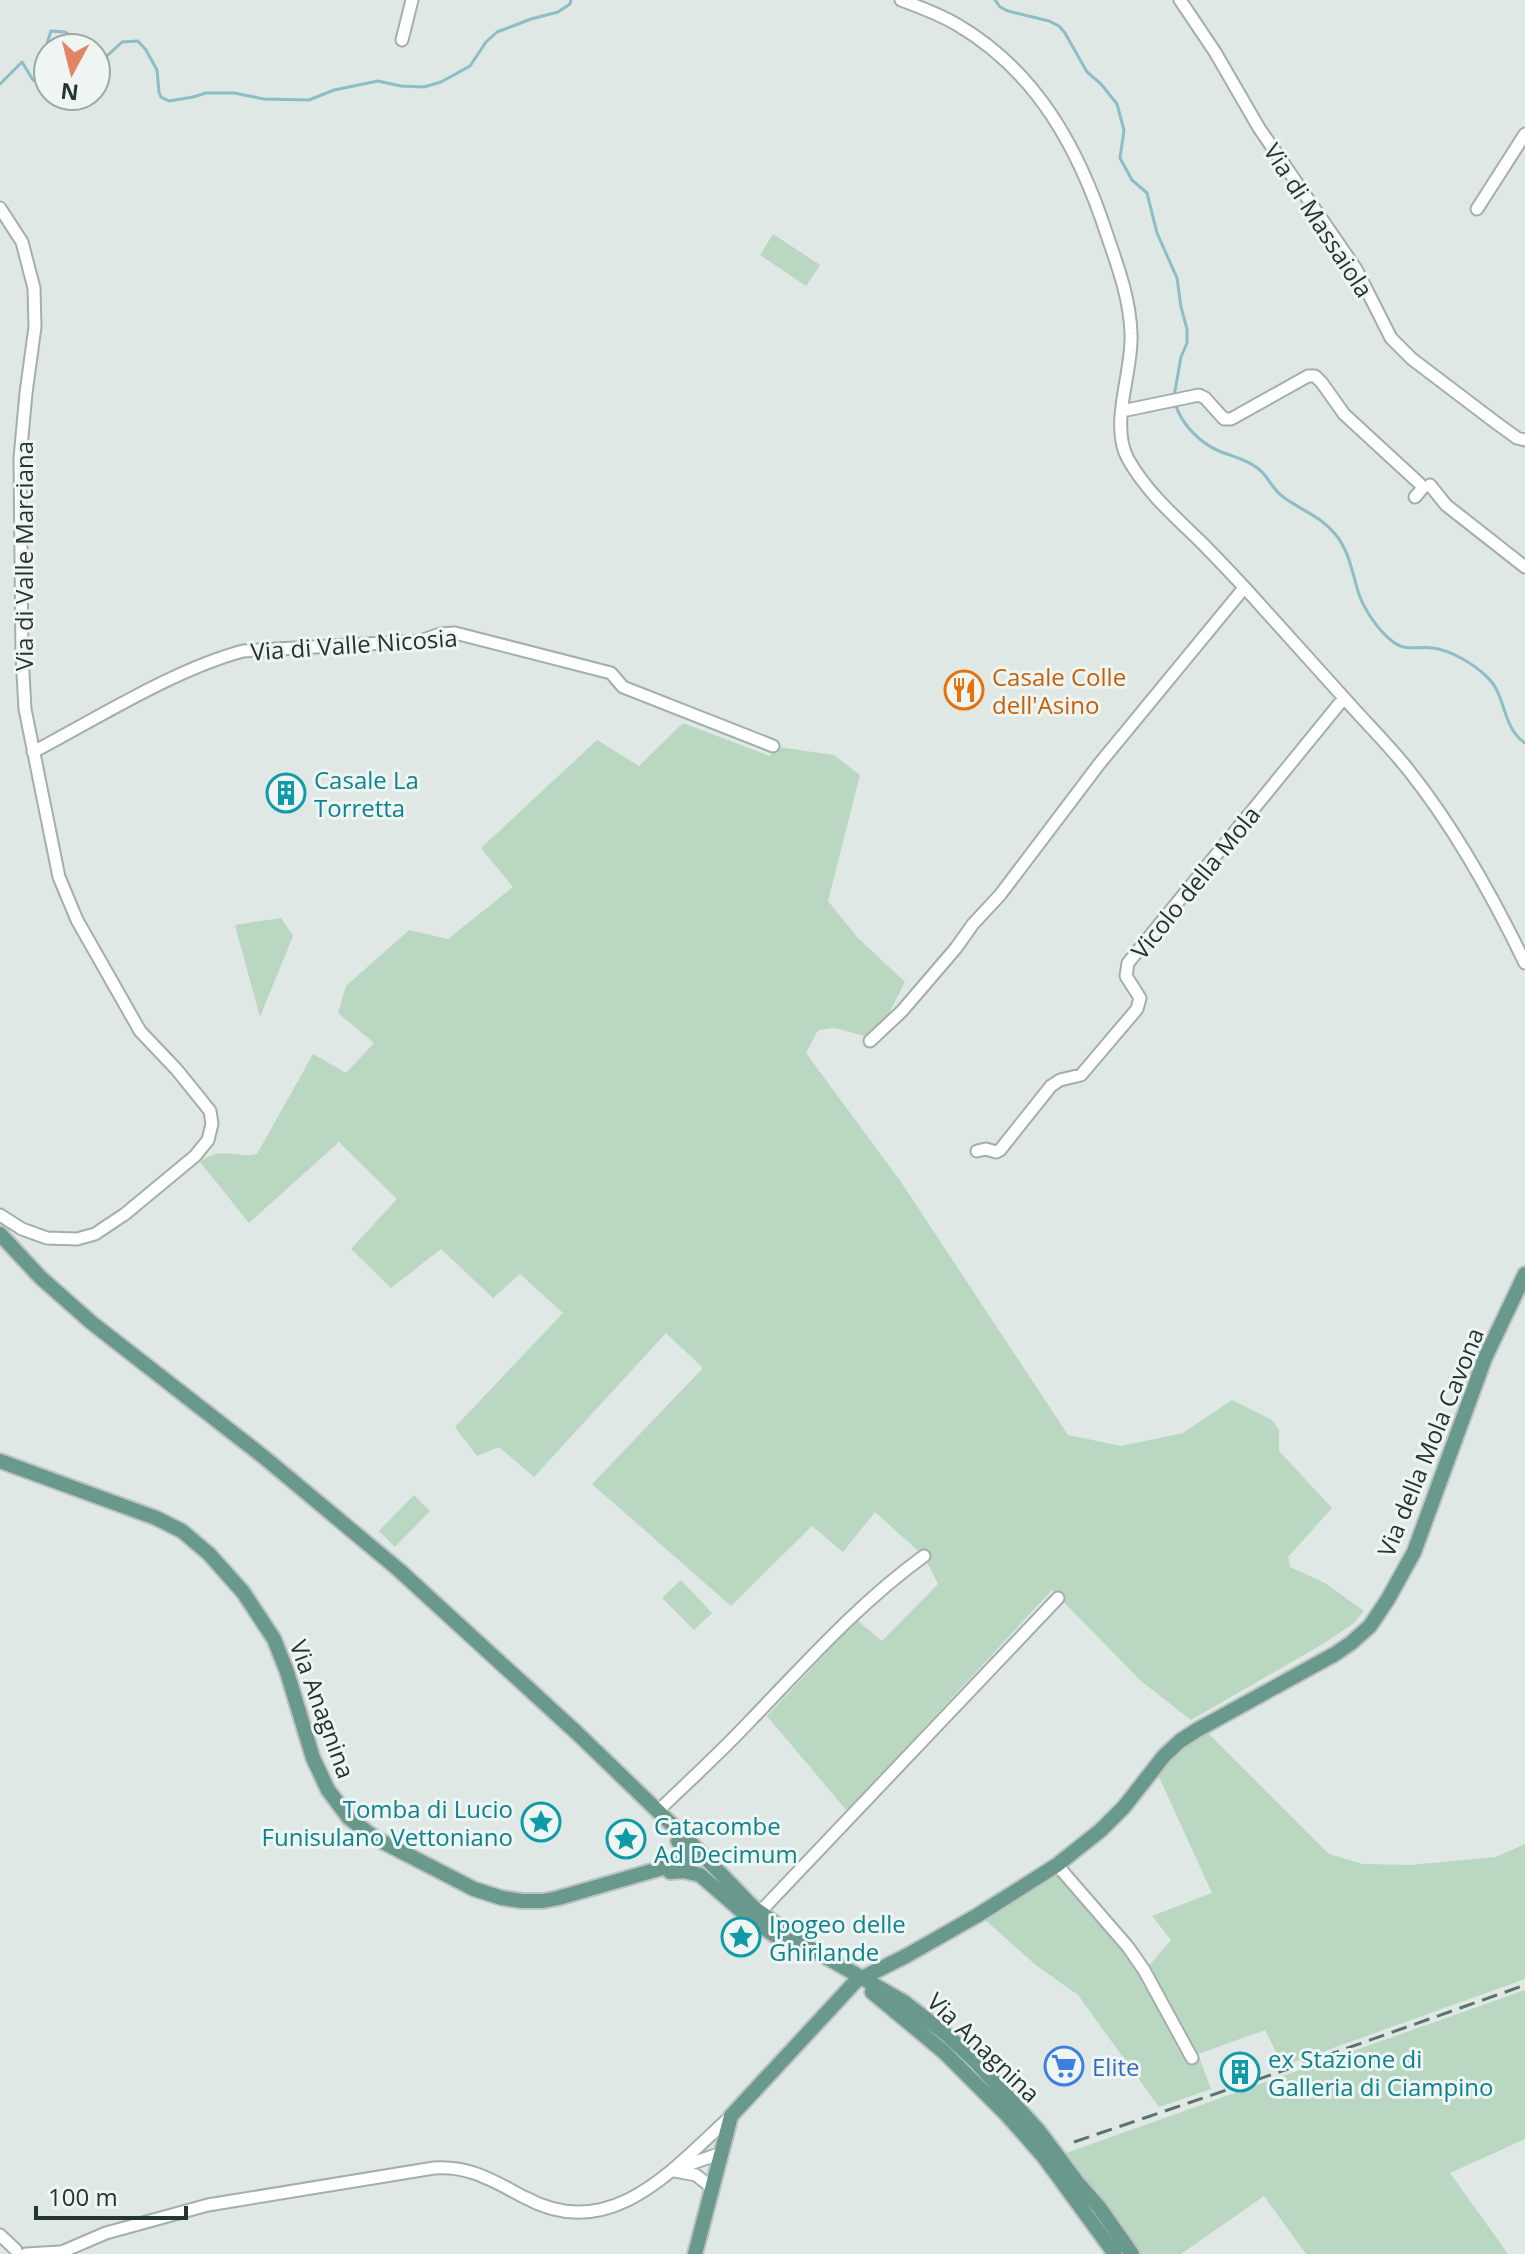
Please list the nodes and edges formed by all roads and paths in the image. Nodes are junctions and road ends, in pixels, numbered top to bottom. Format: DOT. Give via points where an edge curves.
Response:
graph roads {
  1 [pos="412,0"];
  2 [pos="901,0"];
  3 [pos="1180,0"];
  4 [pos="402,40"];
  5 [pos="1525,134"];
  6 [pos="0,208"];
  7 [pos="1477,209"];
  8 [pos="1122,411"];
  9 [pos="1525,440"];
  10 [pos="1384,451"];
  11 [pos="1374,463"];
  12 [pos="1430,485"];
  13 [pos="1415,497"];
  14 [pos="1525,567"];
  15 [pos="1244,588"];
  16 [pos="1344,698"];
  17 [pos="773,746"];
  18 [pos="33,752"];
  19 [pos="1525,963"];
  20 [pos="870,1041"];
  21 [pos="977,1151"];
  22 [pos="0,1215"];
  23 [pos="0,1234"];
  24 [pos="1525,1274"];
  25 [pos="0,1461"];
  26 [pos="924,1556"];
  27 [pos="1058,1598"];
  28 [pos="629,1783"];
  29 [pos="658,1811"];
  30 [pos="1057,1865"];
  31 [pos="631,1876"];
  32 [pos="759,1913"];
  33 [pos="860,1979"];
  34 [pos="1192,2058"];
  35 [pos="997,2094"];
  36 [pos="731,2116"];
  37 [pos="705,2140"];
  38 [pos="716,2154"];
  39 [pos="671,2171"];
  40 [pos="712,2188"];
  41 [pos="0,2235"];
  42 [pos="16,2253"];
  43 [pos="59,2253"];
  44 [pos="695,2254"];
  45 [pos="1115,2254"];
  46 [pos="1132,2254"];
  1 -- 4 [label="street"];
  2 -- 8 [label="street" via="959,25 1012,68 1044,103 1080,163 1127,301 1131,348"];
  3 -- 9 [label="street, Via di Massaiola" via="1356,269 1391,338"];
  5 -- 7 [label="street"];
  6 -- 18 [label="street, Via di Valle Marciana" via="22,242 34,288 35,327 20,458 22,655"];
  8 -- 10 [label="street" via="1190,396 1203,397 1224,419 1231,419 1315,376 1338,408"];
  8 -- 15 [label="street" via="1121,434 1130,462 1157,500"];
  10 -- 11 [label="street"];
  10 -- 13 [label="street" via="1420,484"];
  12 -- 14 [label="street" via="1446,505"];
  15 -- 16 [label="street"];
  15 -- 20 [label="street" via="1000,895"];
  16 -- 19 [label="street" via="1437,809"];
  16 -- 21 [label="street, Vicolo della Mola" via="1128,963 1126,976 1140,998 1137,1009 1081,1075 1051,1086 1000,1150"];
  17 -- 18 [label="street, Via di Valle Nicosia" via="623,687 611,673 455,633 420,641 243,651 178,676"];
  18 -- 22 [label="street, Via di Valle Marciana" via="59,877 77,920 140,1031 210,1111 212,1124 195,1156 95,1234 47,1238"];
  23 -- 28 [label="main road, Via Anagnina" via="92,1323 385,1557"];
  24 -- 30 [label="main road, Via della Mola Cavona" via="1485,1358 1414,1552 1370,1626 1335,1654 1185,1738 1109,1823"];
  25 -- 31 [label="main road, Via Anagnina" via="156,1518 189,1536 215,1559 274,1639 326,1787 370,1835 442,1874 508,1900 548,1900"];
  26 -- 29 [label="street" via="852,1616"];
  27 -- 32 [label="street"];
  28 -- 29 [label="main road, Via Anagnina"];
  28 -- 31 [label="main road, Via Anagnina" via="688,1853 685,1861"];
  29 -- 32 [label="main road, Via Anagnina"];
  30 -- 33 [label="main road, Via della Mola Cavona"];
  30 -- 34 [label="street" via="1128,1947"];
  31 -- 33 [label="main road, Via Anagnina" via="677,1871 700,1875 770,1933"];
  32 -- 33 [label="main road, Via Anagnina"];
  33 -- 35 [label="main road, Via Anagnina" via="931,2021 967,2053"];
  33 -- 36 [label="main road, Via della Mola Cavona"];
  35 -- 45 [label="main road, Via Anagnina"];
  35 -- 46 [label="main road, Via Anagnina" via="1038,2130"];
  36 -- 37 [label="street"];
  36 -- 38 [label="main road"];
  37 -- 38 [label="street"];
  37 -- 39 [label="street"];
  38 -- 39 [label="street"];
  38 -- 40 [label="main road"];
  39 -- 40 [label="street" via="696,2175"];
  39 -- 43 [label="street" via="628,2201 577,2213 537,2204 469,2170 425,2169 208,2205 113,2230"];
  40 -- 44 [label="main road"];
  41 -- 42 [label="street"];
  42 -- 43 [label="street"];
}
